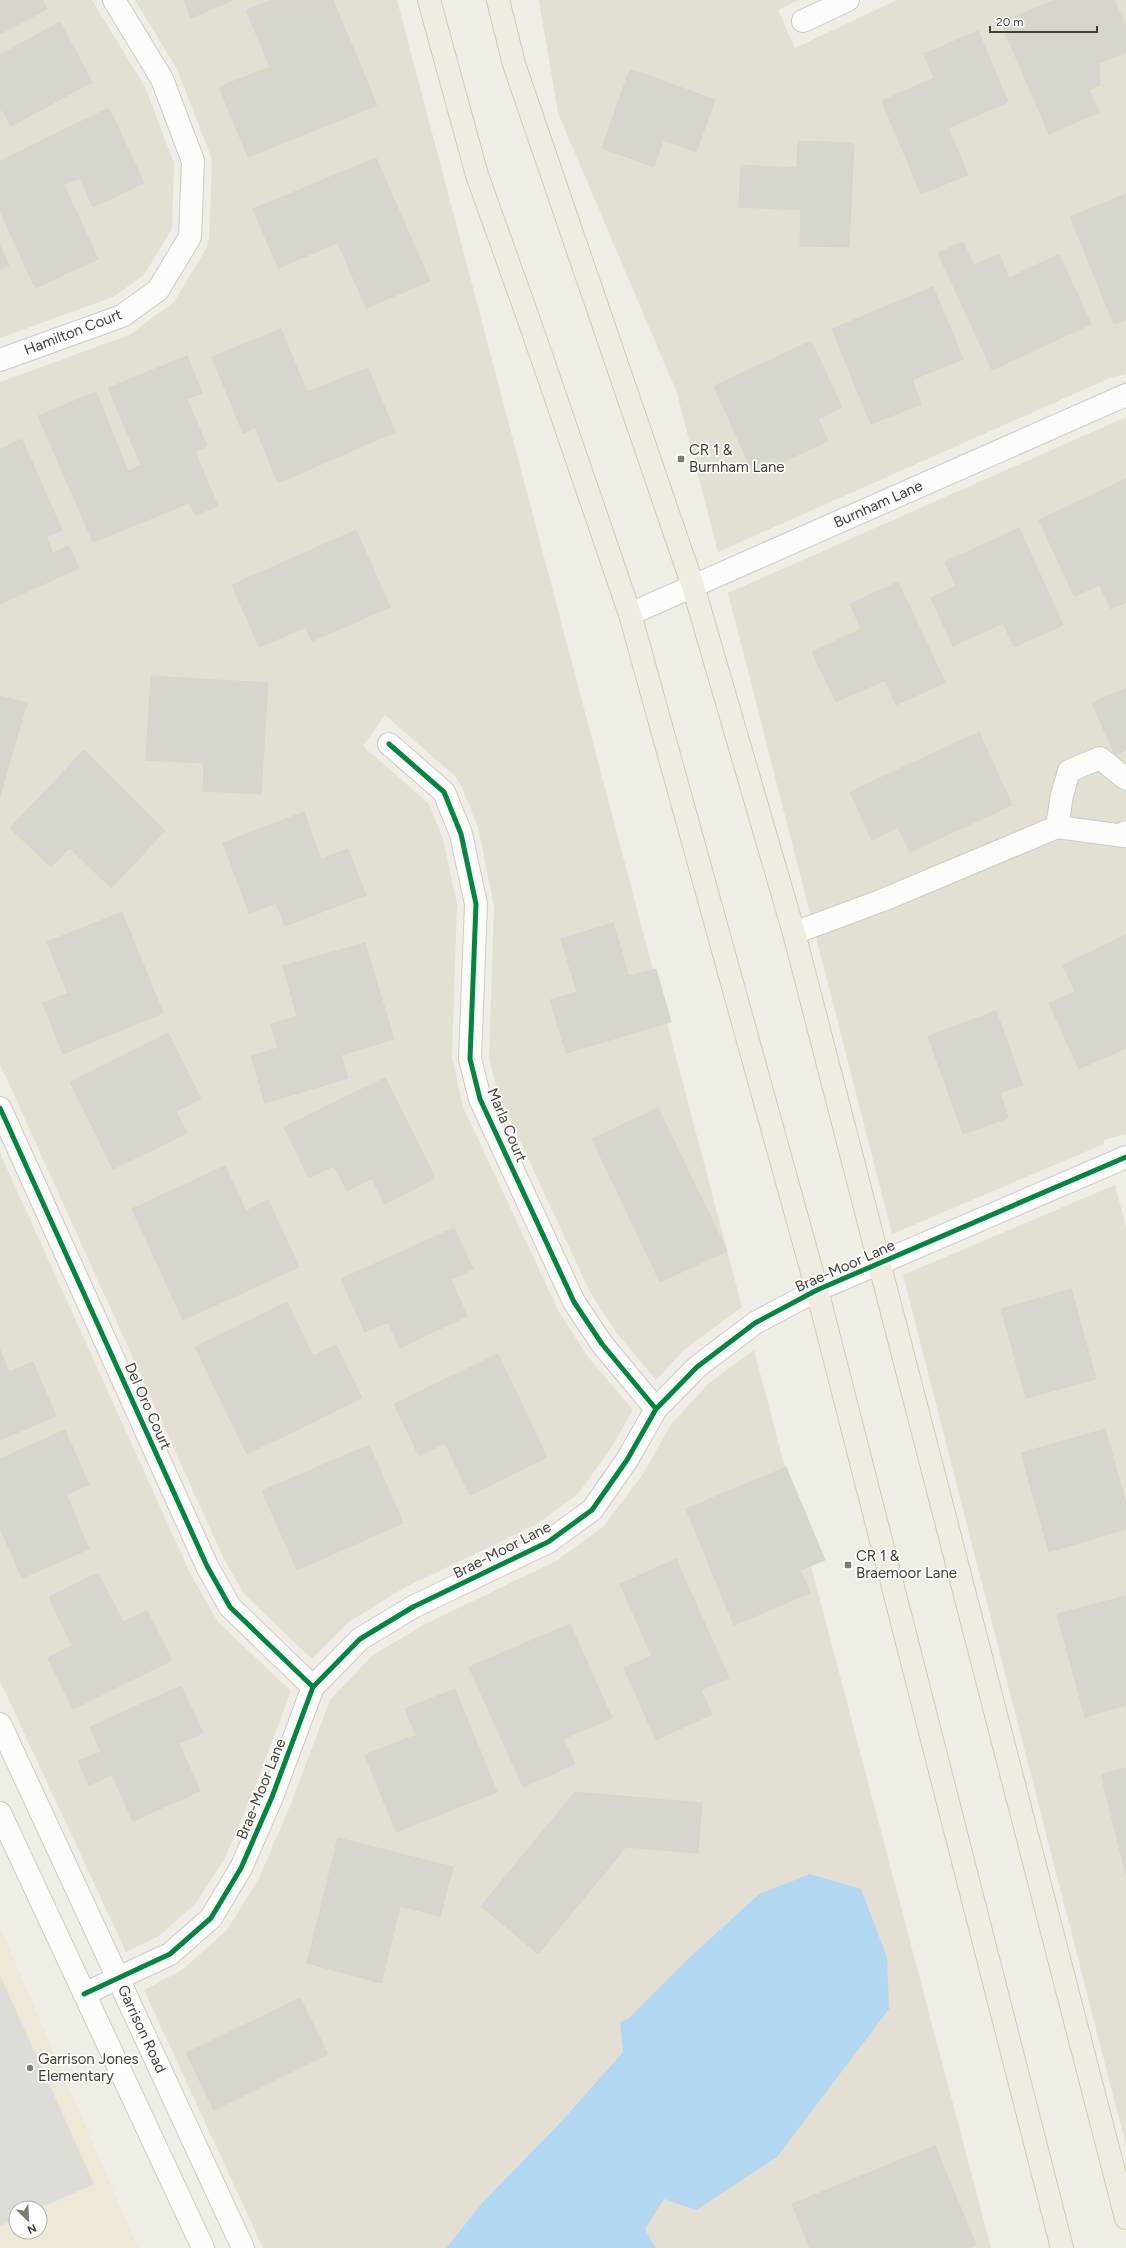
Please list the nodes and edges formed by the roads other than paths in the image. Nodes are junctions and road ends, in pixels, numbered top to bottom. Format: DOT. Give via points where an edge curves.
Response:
graph roads {
  1 [pos="114,0"];
  2 [pos="429,0"];
  3 [pos="498,0"];
  4 [pos="848,0"];
  5 [pos="803,21"];
  6 [pos="0,360"];
  7 [pos="1126,395"];
  8 [pos="693,586"];
  9 [pos="630,614"];
  10 [pos="389,744"];
  11 [pos="1126,779"];
  12 [pos="1058,827"];
  13 [pos="1126,832"];
  14 [pos="794,933"];
  15 [pos="0,1108"];
  16 [pos="1126,1157"];
  17 [pos="879,1263"];
  18 [pos="817,1290"];
  19 [pos="656,1410"];
  20 [pos="313,1687"];
  21 [pos="0,1724"];
  22 [pos="0,1813"];
  23 [pos="119,1979"];
  24 [pos="84,1994"];
  25 [pos="1126,2218"];
  26 [pos="204,2248"];
  27 [pos="243,2248"];
  28 [pos="1062,2248"];
  1 -- 6 [label="street, Hamilton Court" via="162,79 193,161 190,237 158,290 122,316"];
  2 -- 9 [label="main road" via="477,176"];
  3 -- 8 [label="main road" via="514,64"];
  4 -- 5 [label="street"];
  7 -- 8 [label="street, Burnham Lane"];
  8 -- 9 [label="street, Burnham Lane"];
  8 -- 14 [label="main road"];
  9 -- 18 [label="main road"];
  10 -- 19 [label="street, Marla Court" via="444,792 461,834 476,904 470,1059 480,1099 574,1302 602,1344"];
  11 -- 12 [label="street" via="1100,758 1069,771 1062,795"];
  12 -- 13 [label="street" via="1124,836"];
  12 -- 14 [label="street" via="883,900"];
  14 -- 17 [label="main road"];
  15 -- 20 [label="street, Del Oro Court" via="207,1566 230,1607"];
  16 -- 17 [label="street, Brae-Moor Lane"];
  17 -- 18 [label="street, Brae-Moor Lane"];
  17 -- 25 [label="main road"];
  18 -- 19 [label="street, Brae-Moor Lane" via="755,1323 697,1367"];
  18 -- 28 [label="main road"];
  19 -- 20 [label="street, Brae-Moor Lane" via="627,1460 592,1510 548,1542 413,1607 360,1639"];
  20 -- 23 [label="street, Brae-Moor Lane" via="272,1796 241,1868 211,1918 170,1954"];
  21 -- 23 [label="street, Garrison Road"];
  22 -- 24 [label="street"];
  23 -- 24 [label="street, Brae-Moor Lane"];
  23 -- 27 [label="street, Garrison Road"];
  24 -- 26 [label="street"];
}
